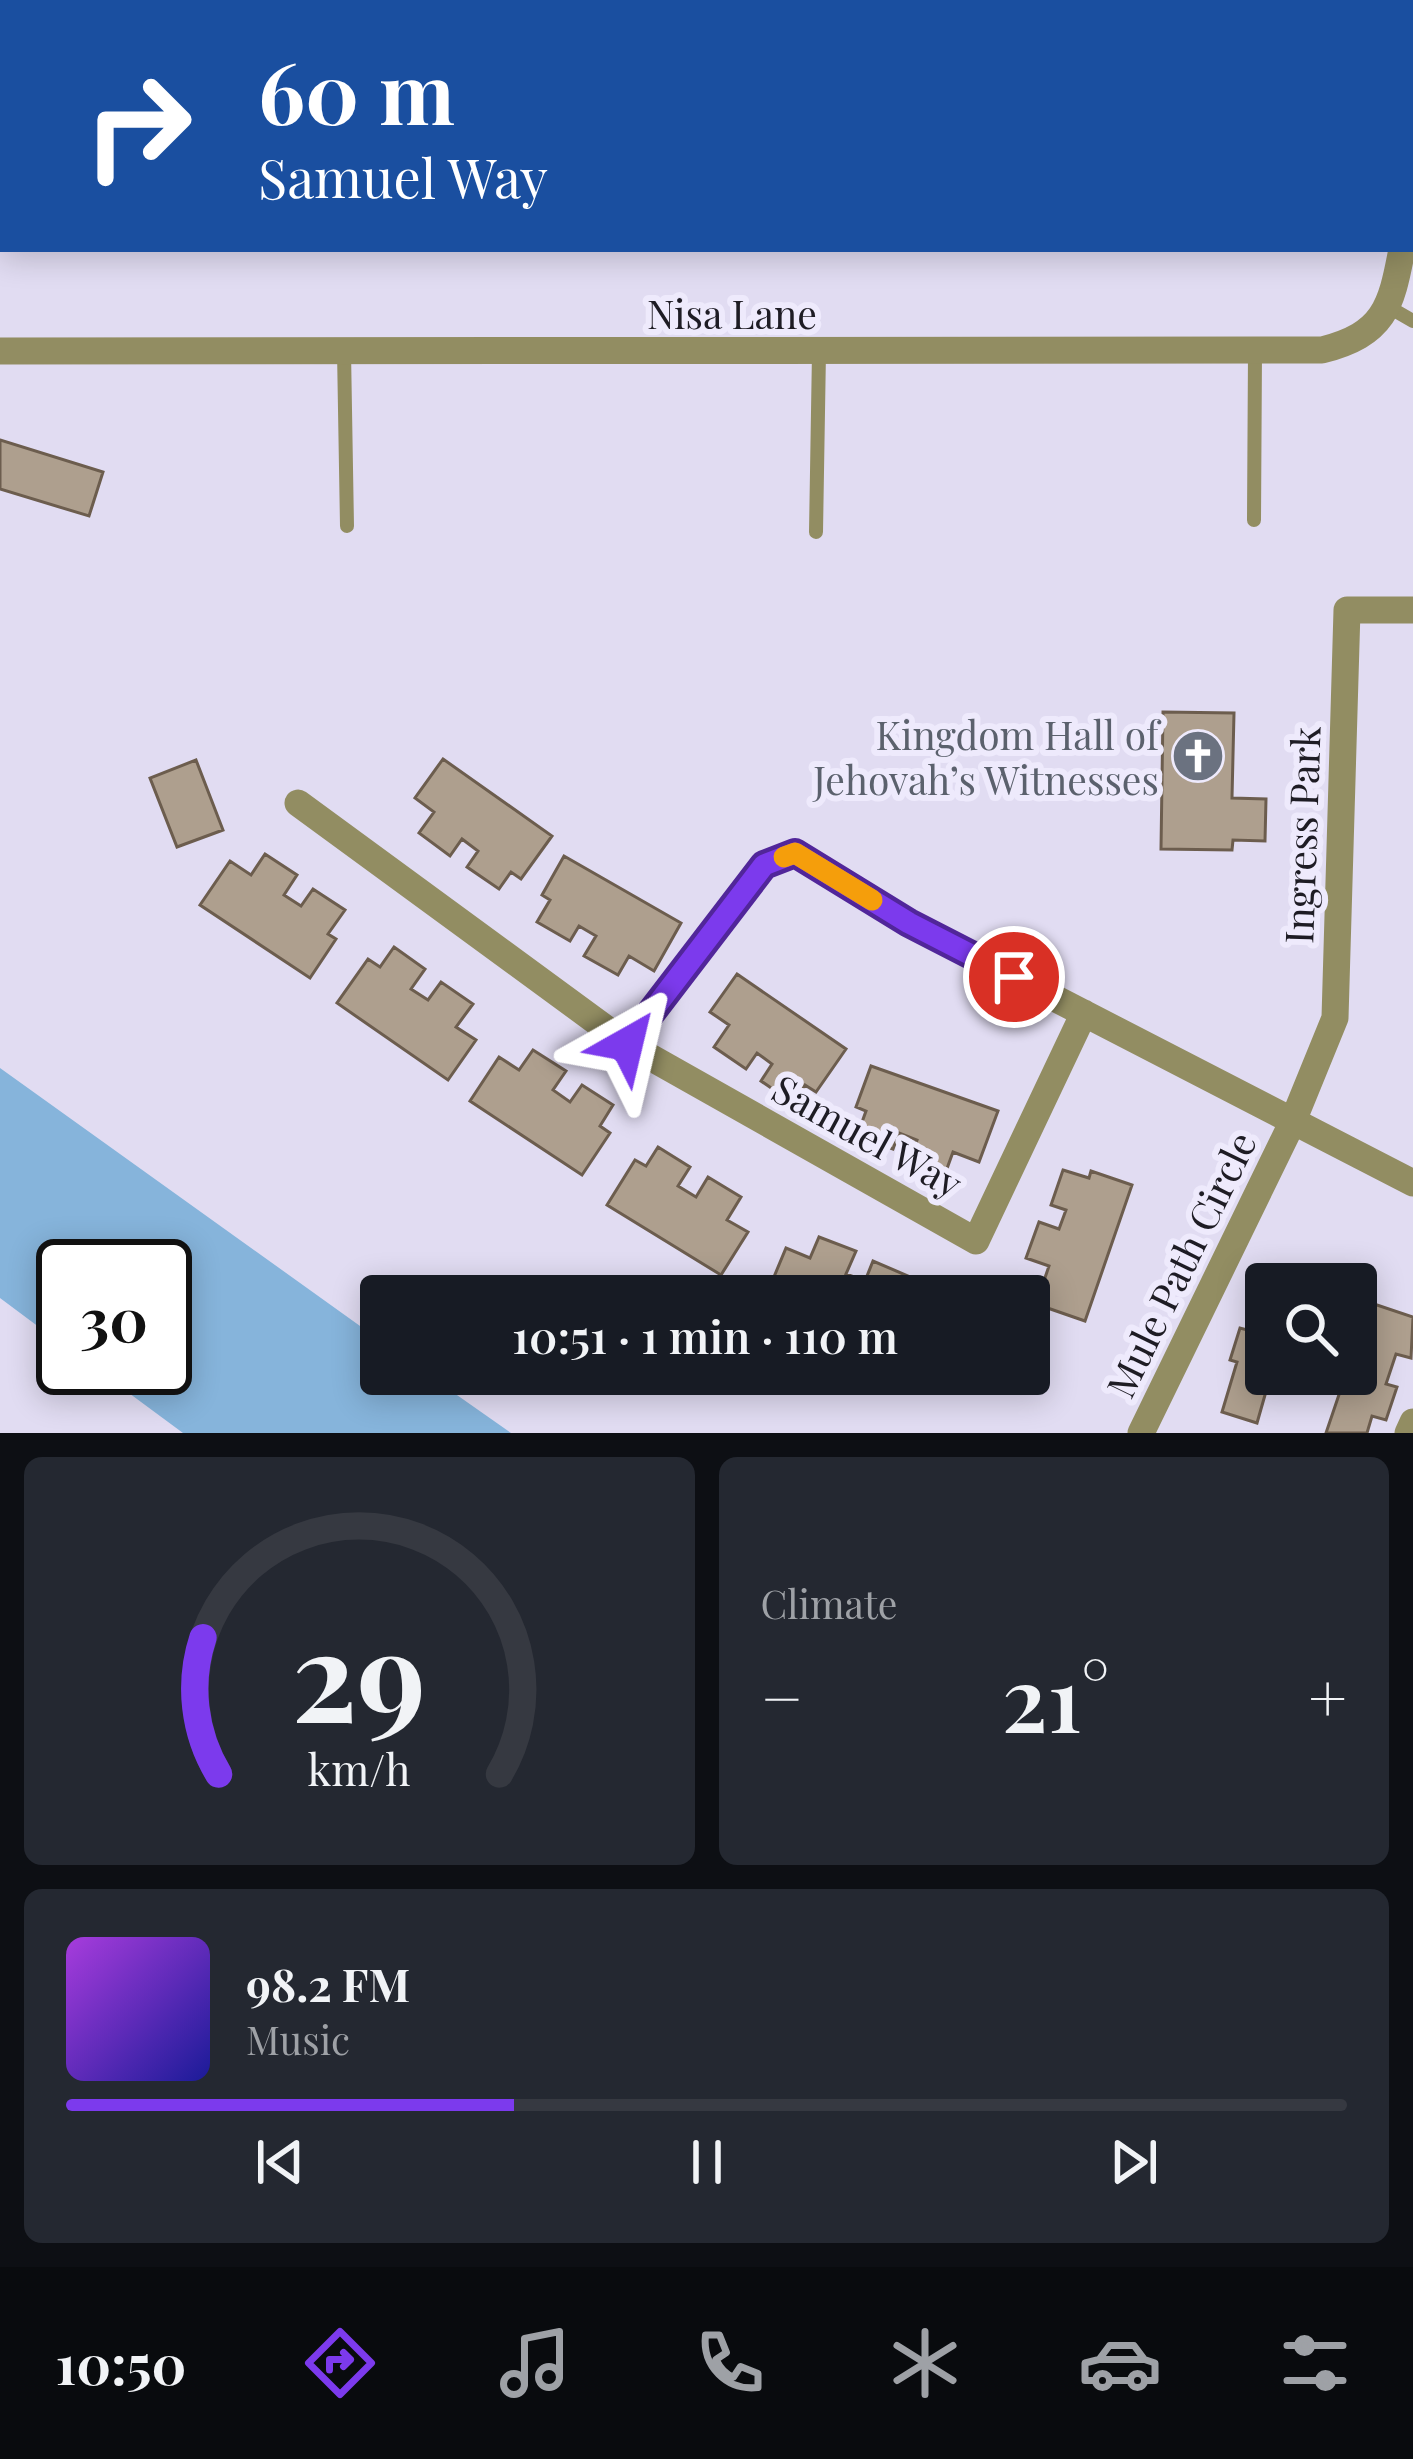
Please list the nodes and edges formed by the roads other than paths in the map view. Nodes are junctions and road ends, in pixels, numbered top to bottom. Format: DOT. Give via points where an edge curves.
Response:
graph roads {
  1 [pos="1401,252"];
  2 [pos="1387,306"];
  3 [pos="1413,321"];
  4 [pos="0,351"];
  5 [pos="344,351"];
  6 [pos="819,352"];
  7 [pos="1255,352"];
  8 [pos="1254,520"];
  9 [pos="347,526"];
  10 [pos="816,532"];
  11 [pos="1413,610"];
  12 [pos="298,802"];
  13 [pos="1084,1013"];
  14 [pos="627,1044"];
  15 [pos="1293,1121"];
  16 [pos="1413,1183"];
  17 [pos="1413,1422"];
  18 [pos="1142,1433"];
  19 [pos="1408,1433"];
  1 -- 2 [label="street"];
  2 -- 3 [label="lane"];
  2 -- 7 [label="street, Nisa Lane" via="1354,342"];
  4 -- 5 [label="street, Nisa Lane"];
  5 -- 6 [label="street, Nisa Lane"];
  5 -- 9 [label="lane"];
  6 -- 7 [label="street, Nisa Lane"];
  6 -- 10 [label="lane"];
  7 -- 8 [label="lane"];
  11 -- 15 [label="street, Ingress Park" via="1347,610 1335,1018"];
  12 -- 14 [label="street, Samuel Way"];
  13 -- 14 [label="street" via="909,923 795,853 764,865"];
  13 -- 14 [label="street, Samuel Way" via="976,1241"];
  13 -- 15 [label="street"];
  15 -- 16 [label="street, Mule Path Circle"];
  15 -- 18 [label="street, Mule Path Circle"];
  17 -- 19 [label="street"];
}
